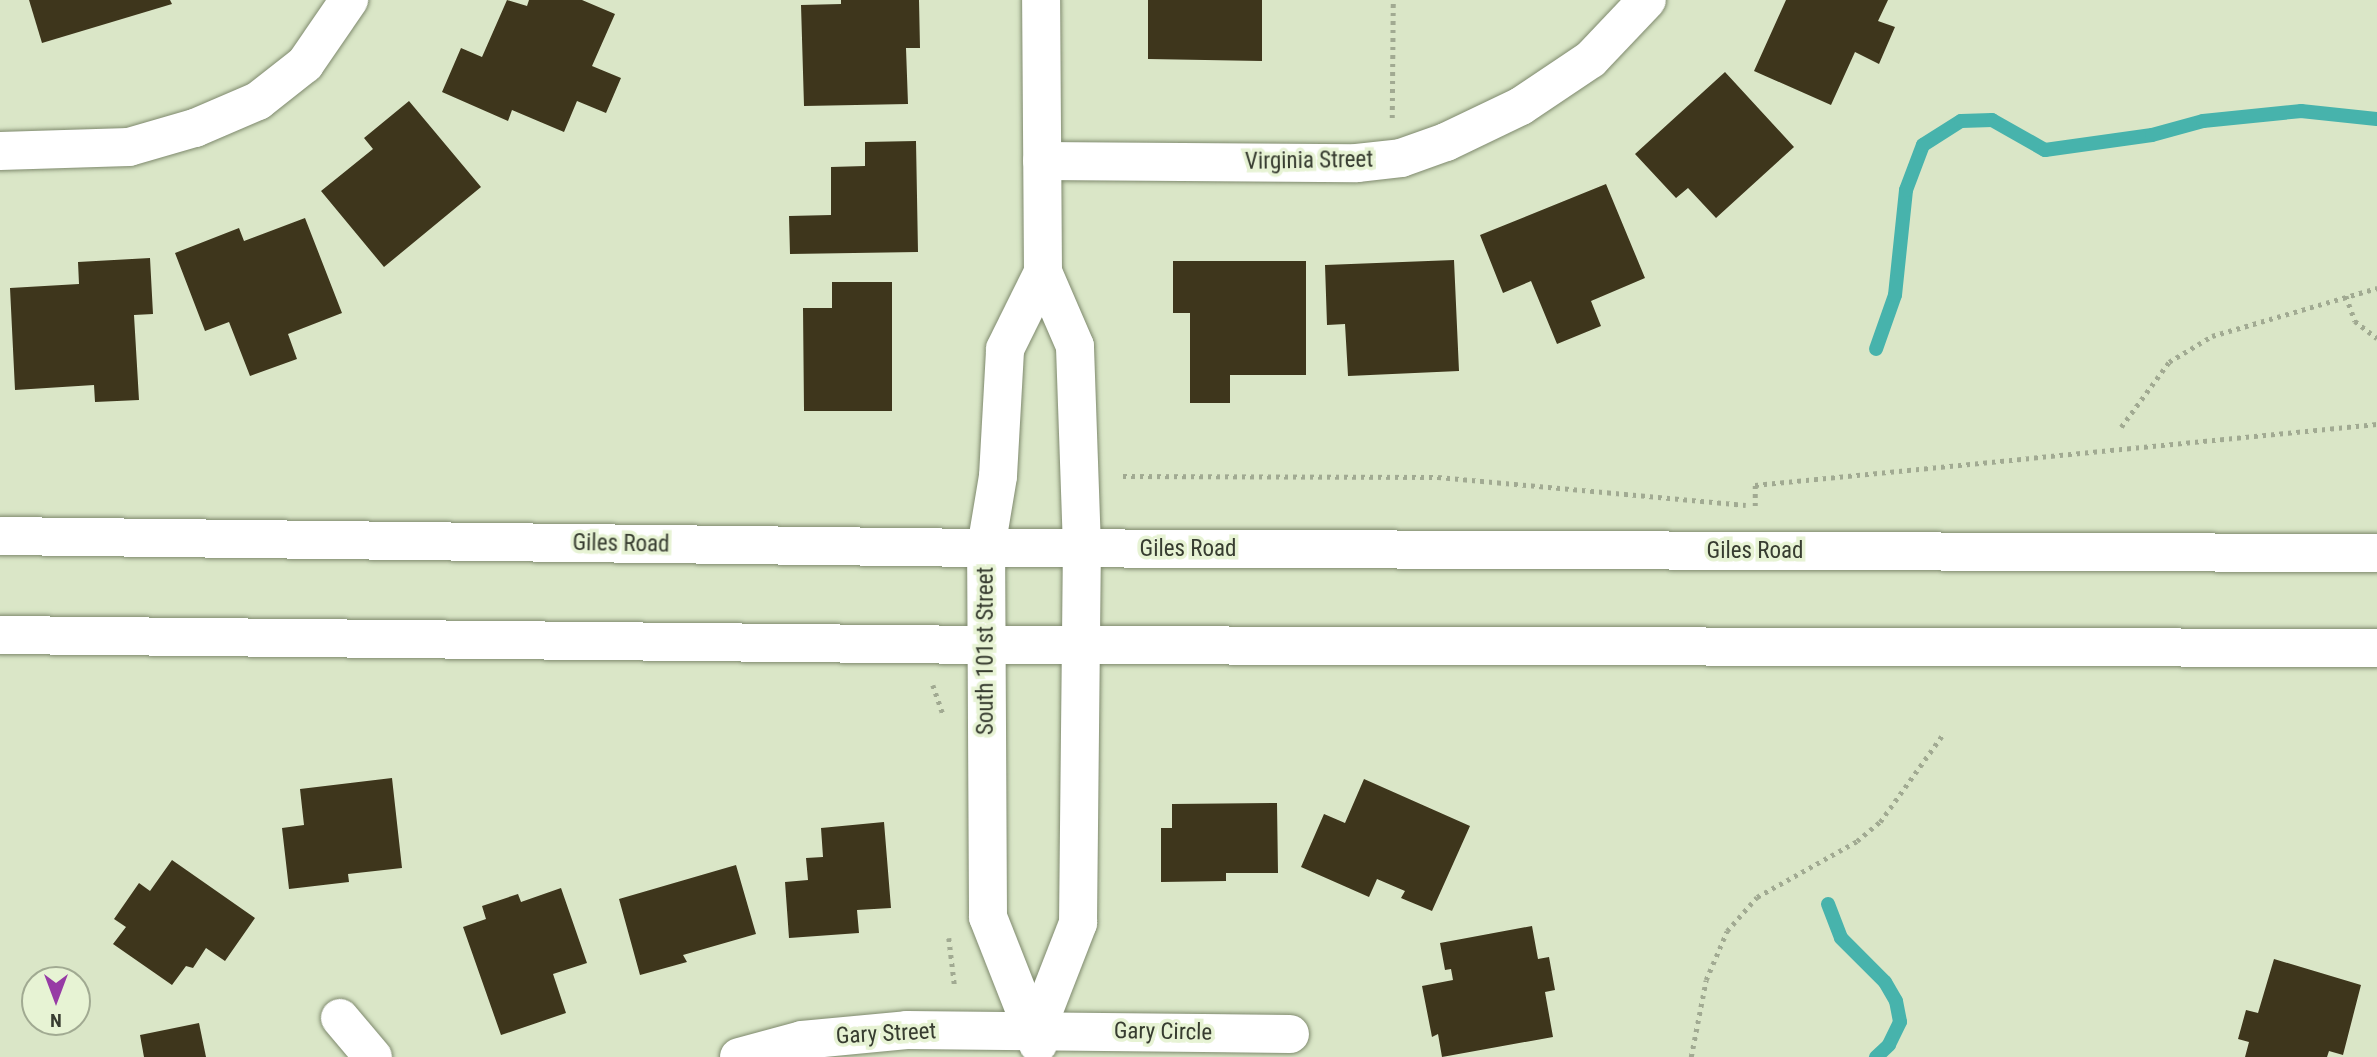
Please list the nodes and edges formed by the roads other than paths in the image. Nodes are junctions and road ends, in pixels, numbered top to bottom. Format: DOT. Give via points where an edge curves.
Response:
graph roads {
  1 [pos="349,0"];
  2 [pos="1041,0"];
  3 [pos="1647,0"];
  4 [pos="0,151"];
  5 [pos="1042,161"];
  6 [pos="1043,272"];
  7 [pos="0,536"];
  8 [pos="986,548"];
  9 [pos="1082,548"];
  10 [pos="2377,553"];
  11 [pos="0,635"];
  12 [pos="985,645"];
  13 [pos="1080,645"];
  14 [pos="2377,648"];
  15 [pos="340,1018"];
  16 [pos="1290,1034"];
  17 [pos="1038,1044"];
  18 [pos="373,1057"];
  19 [pos="739,1057"];
  1 -- 4 [label="main road" via="305,64 258,101 128,146"];
  2 -- 5 [label="main road, South 101st Street"];
  3 -- 5 [label="main road, Virginia Street" via="1591,59 1557,82 1496,118 1401,158 1357,163"];
  5 -- 6 [label="main road, South 101st Street"];
  6 -- 8 [label="main road, South 101st Street" via="1005,349 998,476"];
  6 -- 9 [label="main road, South 101st Street" via="1075,346"];
  7 -- 8 [label="main road, Giles Road"];
  8 -- 9 [label="main road, Giles Road"];
  8 -- 12 [label="main road, South 101st Street"];
  9 -- 10 [label="main road, Giles Road"];
  9 -- 13 [label="main road, South 101st Street"];
  11 -- 12 [label="main road"];
  12 -- 13 [label="main road"];
  12 -- 17 [label="main road, South 101st Street" via="988,917"];
  13 -- 14 [label="main road"];
  13 -- 17 [label="main road, South 101st Street" via="1078,923"];
  15 -- 18 [label="main road"];
  16 -- 17 [label="main road, Gary Circle"];
  17 -- 19 [label="main road, Gary Street" via="852,1034 802,1040"];
}
